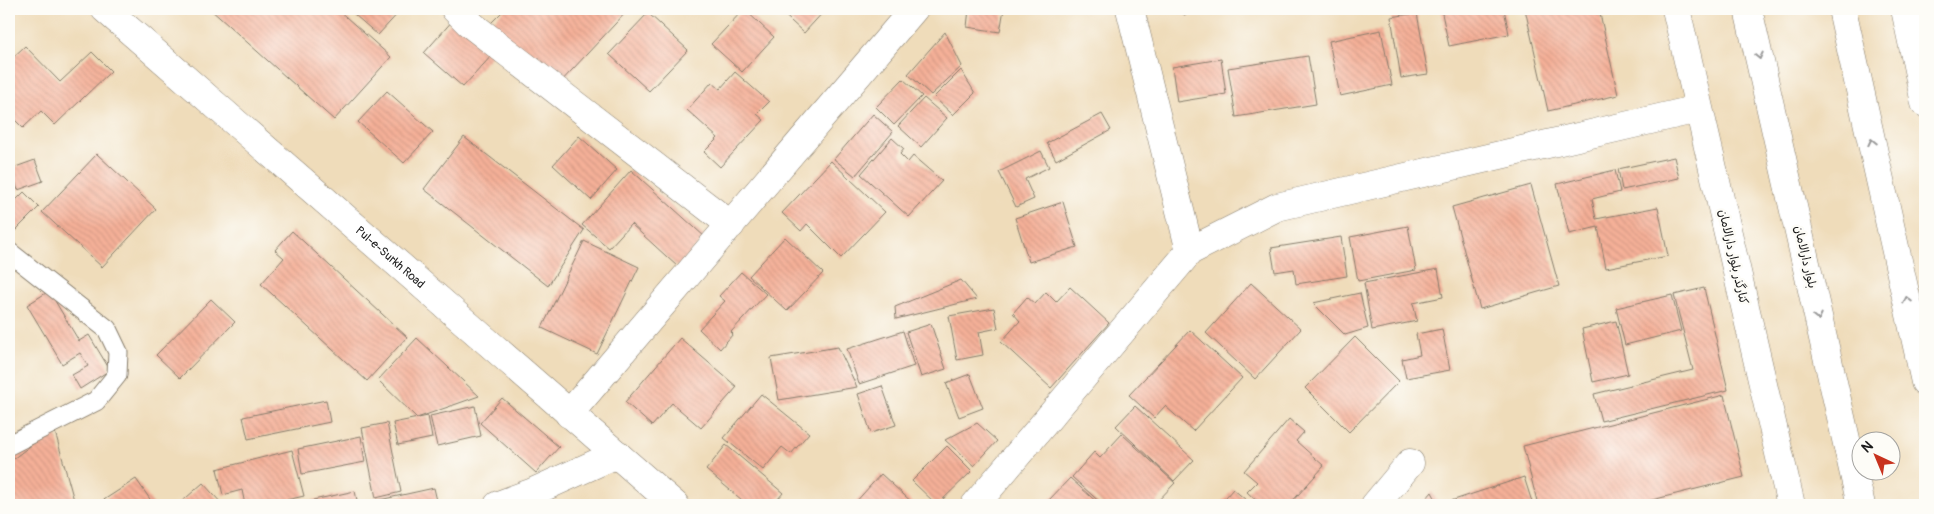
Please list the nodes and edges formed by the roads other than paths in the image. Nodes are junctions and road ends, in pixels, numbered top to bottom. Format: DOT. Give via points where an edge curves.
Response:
graph roads {
  1 [pos="105,9"];
  2 [pos="914,9"];
  3 [pos="1130,9"];
  4 [pos="1676,9"];
  5 [pos="1748,9"];
  6 [pos="1842,9"];
  7 [pos="1905,9"];
  8 [pos="468,13"];
  9 [pos="1925,103"];
  10 [pos="1698,109"];
  11 [pos="731,225"];
  12 [pos="1190,251"];
  13 [pos="9,252"];
  14 [pos="1925,382"];
  15 [pos="569,414"];
  16 [pos="9,445"];
  17 [pos="617,454"];
  18 [pos="1410,463"];
  19 [pos="670,504"];
  20 [pos="498,505"];
  21 [pos="975,505"];
  22 [pos="1375,505"];
  23 [pos="1791,505"];
  24 [pos="1861,505"];
  1 -- 15 [label="street, Pul-e-Surkh Road"];
  2 -- 11 [label="street"];
  3 -- 12 [label="street"];
  4 -- 10 [label="street, کنارگذر بلوار دارالامان"];
  5 -- 24 [label="street, بلوار دارالامان, one-way"];
  14 -- 6 [label="street, one-way"];
  7 -- 9 [label="street"];
  8 -- 11 [label="street"];
  10 -- 12 [label="street" via="1277,207"];
  10 -- 23 [label="street, کنارگذر بلوار دارالامان"];
  11 -- 15 [label="street"];
  12 -- 21 [label="street"];
  13 -- 16 [label="lane" via="107,329 118,352 116,375 96,401"];
  15 -- 17 [label="street, Pul-e-Surkh Road"];
  17 -- 19 [label="street, Pul-e-Surkh Road"];
  17 -- 20 [label="street"];
  18 -- 22 [label="street"];
}
